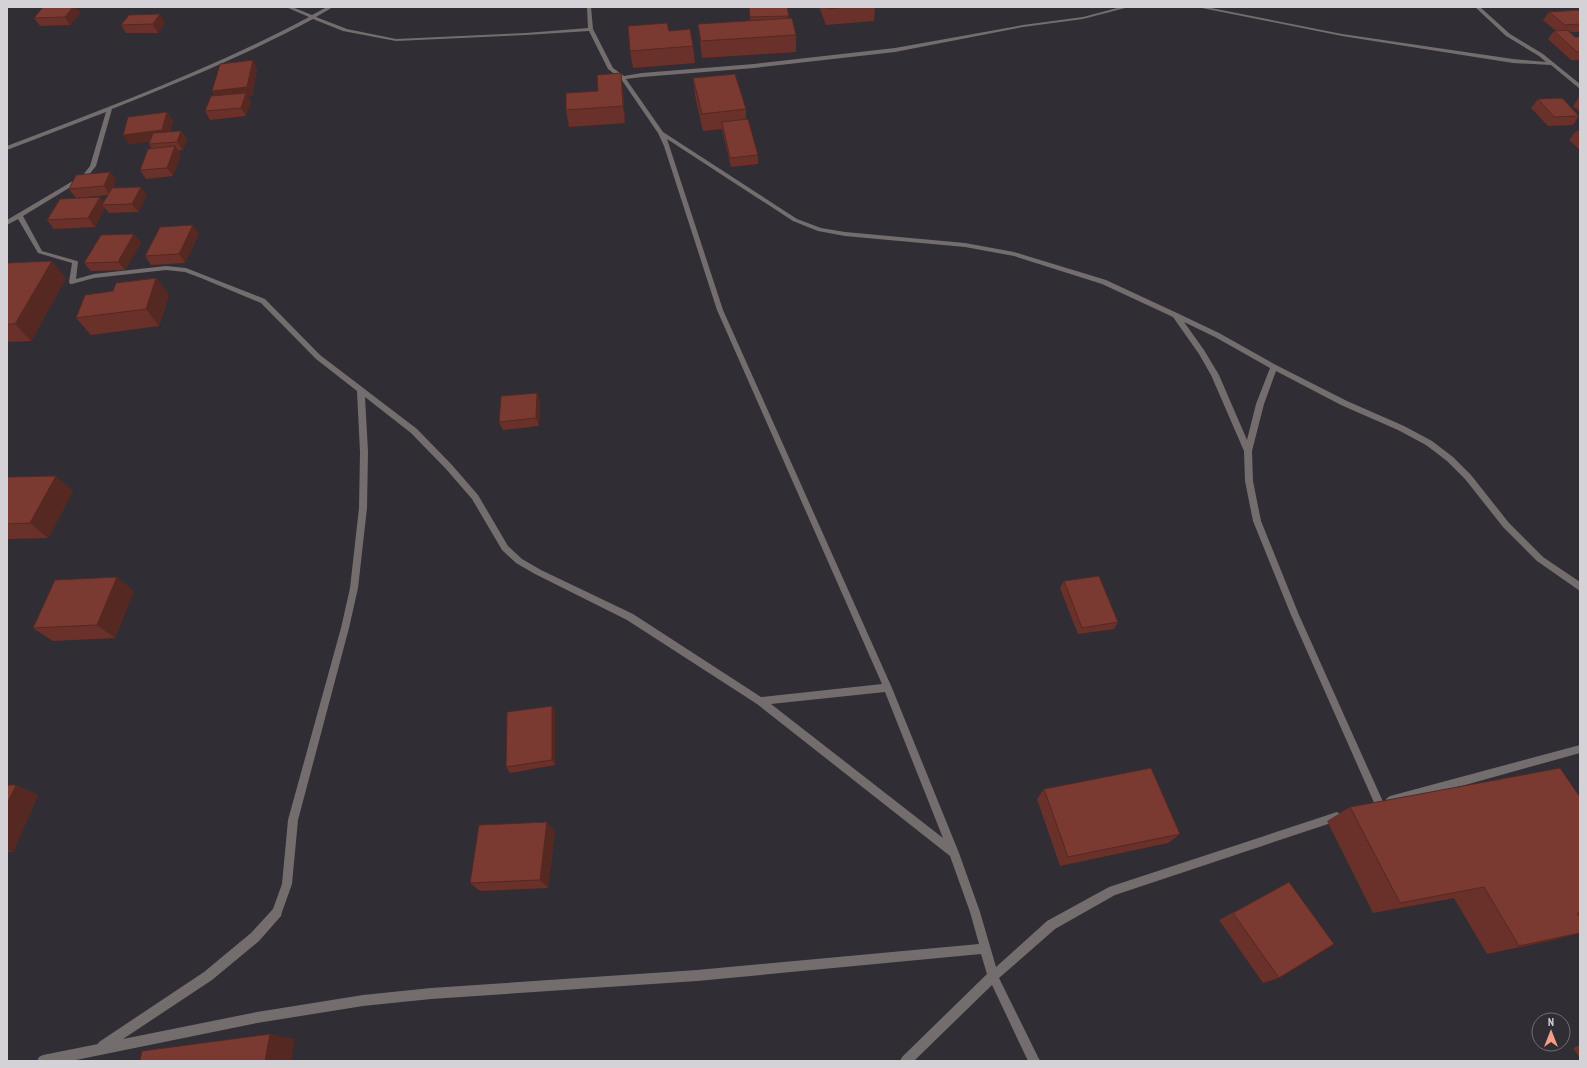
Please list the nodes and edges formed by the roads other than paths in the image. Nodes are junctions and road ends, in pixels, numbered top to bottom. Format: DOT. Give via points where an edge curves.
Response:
graph roads {
  1 [pos="288,7"];
  2 [pos="331,7"];
  3 [pos="589,7"];
  4 [pos="1127,7"];
  5 [pos="1199,7"];
  6 [pos="1477,7"];
  7 [pos="313,17"];
  8 [pos="591,29"];
  9 [pos="1552,64"];
  10 [pos="623,78"];
  11 [pos="1580,87"];
  12 [pos="109,108"];
  13 [pos="661,134"];
  14 [pos="7,148"];
  15 [pos="20,216"];
  16 [pos="7,223"];
  17 [pos="1175,314"];
  18 [pos="1274,367"];
  19 [pos="362,390"];
  20 [pos="1248,451"];
  21 [pos="1580,587"];
  22 [pos="888,688"];
  23 [pos="760,701"];
  24 [pos="1580,749"];
  25 [pos="1348,814"];
  26 [pos="954,853"];
  27 [pos="986,948"];
  28 [pos="993,976"];
  29 [pos="99,1049"];
  30 [pos="43,1061"];
  31 [pos="906,1061"];
  32 [pos="1034,1061"];
  1 -- 7 [label="street"];
  2 -- 7 [label="street"];
  3 -- 8 [label="street"];
  4 -- 10 [label="street" via="1083,18 864,54"];
  5 -- 9 [label="street" via="1342,35 1513,61"];
  6 -- 9 [label="street" via="1508,35"];
  7 -- 8 [label="street" via="345,30 396,40"];
  7 -- 12 [label="street" via="218,64"];
  8 -- 10 [label="street" via="611,69"];
  9 -- 11 [label="street"];
  10 -- 13 [label="street"];
  12 -- 14 [label="street"];
  12 -- 15 [label="street" via="93,166 85,176"];
  13 -- 17 [label="street" via="795,220 820,230 965,245 1014,254 1104,282"];
  13 -- 22 [label="street" via="720,310"];
  15 -- 16 [label="street"];
  15 -- 19 [label="street" via="40,252 75,262 72,282 94,276 166,268 186,270 203,276 263,301 318,357"];
  17 -- 18 [label="street"];
  17 -- 20 [label="street" via="1215,375"];
  18 -- 20 [label="street" via="1260,404"];
  18 -- 21 [label="street" via="1344,403 1401,428 1445,455 1468,477 1506,525 1540,559"];
  19 -- 23 [label="street" via="414,431 449,467 475,497 504,548 520,561 630,617"];
  19 -- 29 [label="street" via="363,508 354,588 293,820 287,884 277,912 255,937 208,976"];
  20 -- 24 [label="street" via="1249,481 1257,521 1294,616 1375,805"];
  22 -- 23 [label="street"];
  22 -- 26 [label="street"];
  23 -- 26 [label="street"];
  25 -- 28 [label="street" via="1113,891 1051,925"];
  26 -- 27 [label="street"];
  27 -- 28 [label="street"];
  27 -- 29 [label="street" via="607,983 448,992 330,1005"];
  28 -- 31 [label="street"];
  28 -- 32 [label="street"];
  29 -- 30 [label="street"];
}
